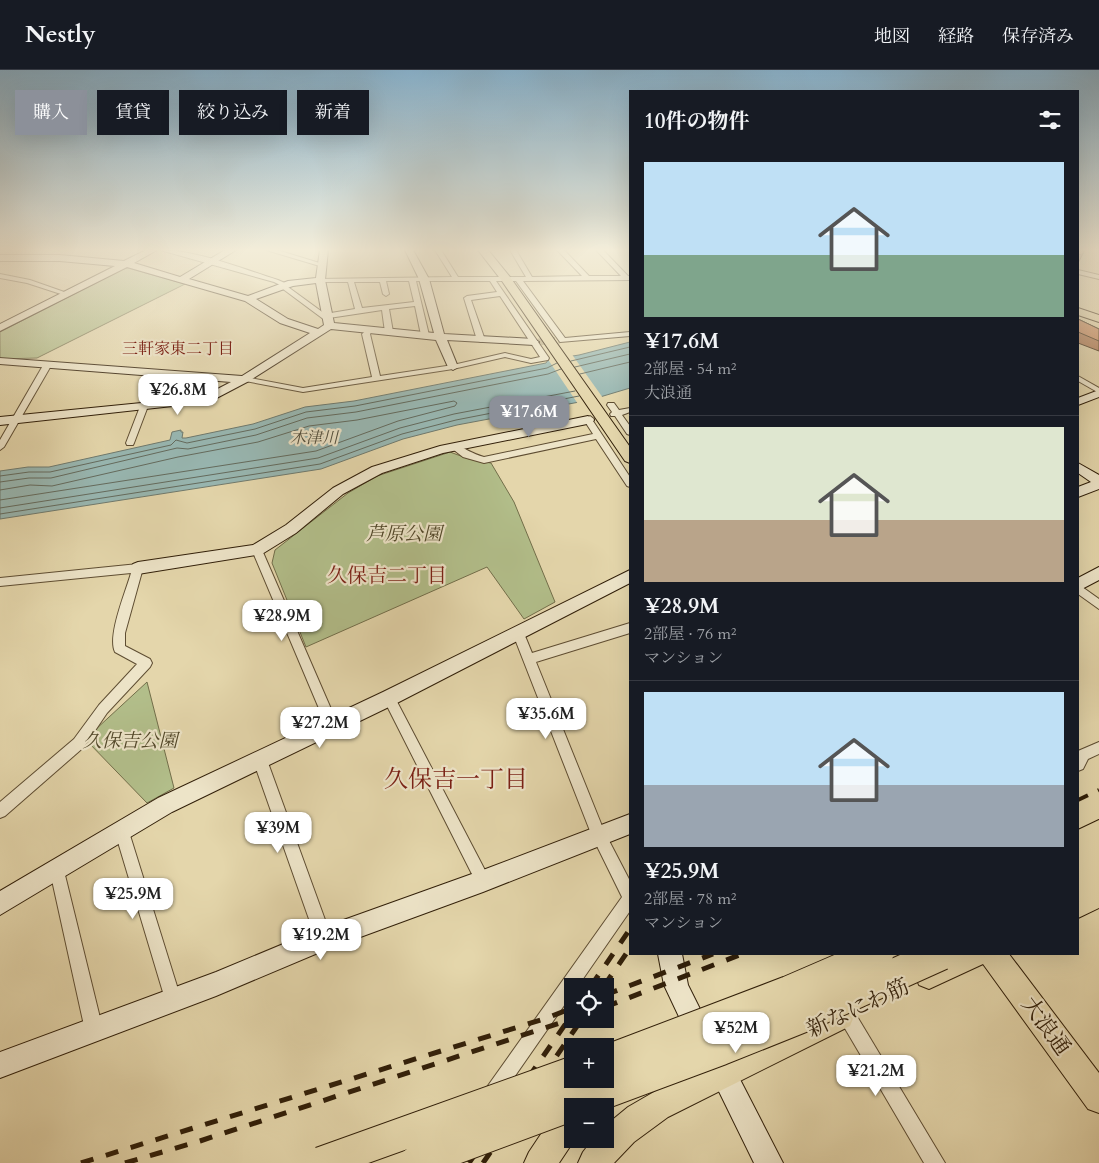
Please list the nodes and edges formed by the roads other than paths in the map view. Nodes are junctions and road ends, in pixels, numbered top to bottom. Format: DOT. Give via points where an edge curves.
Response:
graph roads {
  1 [pos="53,301"];
  2 [pos="251,301"];
  3 [pos="302,301"];
  4 [pos="324,301"];
  5 [pos="357,301"];
  6 [pos="417,301"];
  7 [pos="430,301"];
  8 [pos="468,301"];
  9 [pos="506,301"];
  10 [pos="521,301"];
  11 [pos="534,301"];
  12 [pos="418,304"];
  13 [pos="385,307"];
  14 [pos="359,310"];
  15 [pos="1079,311"];
  16 [pos="328,321"];
  17 [pos="1079,321"];
  18 [pos="1097,326"];
  19 [pos="0,328"];
  20 [pos="369,330"];
  21 [pos="317,332"];
  22 [pos="389,332"];
  23 [pos="629,334"];
  24 [pos="425,336"];
  25 [pos="440,337"];
  26 [pos="481,340"];
  27 [pos="536,342"];
  28 [pos="558,355"];
  29 [pos="0,362"];
  30 [pos="48,364"];
  31 [pos="452,367"];
  32 [pos="245,379"];
  33 [pos="1079,379"];
  34 [pos="377,380"];
  35 [pos="1099,392"];
  36 [pos="1079,402"];
  37 [pos="610,405"];
  38 [pos="144,406"];
  39 [pos="629,410"];
  40 [pos="615,413"];
  41 [pos="17,419"];
  42 [pos="0,420"];
  43 [pos="589,420"];
  44 [pos="629,431"];
  45 [pos="598,436"];
  46 [pos="130,443"];
  47 [pos="0,447"];
  48 [pos="454,447"];
  49 [pos="629,457"];
  50 [pos="1079,468"];
  51 [pos="629,482"];
  52 [pos="1099,483"];
  53 [pos="1079,492"];
  54 [pos="257,550"];
  55 [pos="138,568"];
  56 [pos="1099,573"];
  57 [pos="629,577"];
  58 [pos="0,582"];
  59 [pos="1079,585"];
  60 [pos="1079,587"];
  61 [pos="1099,605"];
  62 [pos="629,628"];
  63 [pos="518,634"];
  64 [pos="529,659"];
  65 [pos="389,698"];
  66 [pos="332,725"];
  67 [pos="1099,748"];
  68 [pos="260,760"];
  69 [pos="1079,763"];
  70 [pos="0,811"];
  71 [pos="629,824"];
  72 [pos="122,832"];
  73 [pos="1099,832"];
  74 [pos="599,836"];
  75 [pos="1079,842"];
  76 [pos="1099,850"];
  77 [pos="1079,860"];
  78 [pos="57,871"];
  79 [pos="483,881"];
  80 [pos="629,895"];
  81 [pos="629,898"];
  82 [pos="0,904"];
  83 [pos="324,938"];
  84 [pos="670,955"];
  85 [pos="839,955"];
  86 [pos="875,955"];
  87 [pos="939,955"];
  88 [pos="973,955"];
  89 [pos="993,955"];
  90 [pos="173,999"];
  91 [pos="846,1014"];
  92 [pos="693,1020"];
  93 [pos="94,1030"];
  94 [pos="614,1059"];
  95 [pos="0,1065"];
  96 [pos="614,1071"];
  97 [pos="724,1073"];
  98 [pos="564,1076"];
  99 [pos="596,1088"];
  100 [pos="586,1098"];
  101 [pos="1099,1098"];
  102 [pos="564,1127"];
  103 [pos="321,1163"];
  104 [pos="415,1163"];
  105 [pos="442,1163"];
  106 [pos="540,1163"];
  107 [pos="594,1163"];
  108 [pos="769,1163"];
  109 [pos="935,1163"];
  1 -- 19 [label="street"];
  2 -- 21 [label="street" via="284,321"];
  3 -- 16 [label="street"];
  4 -- 16 [label="street"];
  5 -- 14 [label="street"];
  6 -- 12 [label="street"];
  7 -- 25 [label="street"];
  8 -- 26 [label="street"];
  9 -- 27 [label="street"];
  10 -- 28 [label="main road"];
  11 -- 23 [label="street" via="561,340"];
  12 -- 13 [label="street"];
  12 -- 24 [label="street"];
  13 -- 14 [label="street"];
  13 -- 22 [label="street"];
  14 -- 16 [label="street"];
  15 -- 18 [label="main road"];
  16 -- 20 [label="street"];
  16 -- 21 [label="street"];
  17 -- 18 [label="main road"];
  20 -- 22 [label="street"];
  20 -- 34 [label="street" via="366,334"];
  21 -- 32 [label="street"];
  22 -- 24 [label="street"];
  24 -- 25 [label="street"];
  25 -- 26 [label="street"];
  25 -- 31 [label="street"];
  26 -- 27 [label="street"];
  27 -- 31 [label="street" via="545,358 531,361 505,355"];
  28 -- 49 [label="main road"];
  29 -- 30 [label="street"];
  30 -- 32 [label="street"];
  30 -- 41 [label="street"];
  31 -- 34 [label="street"];
  32 -- 34 [label="street" via="303,390"];
  32 -- 38 [label="street" via="205,400"];
  33 -- 35 [label="street"];
  35 -- 36 [label="street"];
  37 -- 40 [label="street"];
  38 -- 41 [label="street"];
  38 -- 46 [label="street"];
  39 -- 40 [label="street"];
  40 -- 44 [label="street"];
  41 -- 42 [label="street"];
  41 -- 47 [label="street"];
  43 -- 45 [label="street"];
  43 -- 48 [label="street"];
  45 -- 48 [label="street" via="484,460 466,455"];
  45 -- 51 [label="street"];
  48 -- 54 [label="street" via="412,458 355,480 291,529"];
  50 -- 52 [label="street"];
  52 -- 53 [label="street"];
  54 -- 55 [label="street"];
  54 -- 66 [label="street"];
  55 -- 58 [label="street"];
  55 -- 70 [label="street" via="119,633 119,649 146,663 103,709 80,743"];
  56 -- 59 [label="street"];
  57 -- 63 [label="street"];
  60 -- 61 [label="street"];
  62 -- 64 [label="street"];
  63 -- 64 [label="street"];
  63 -- 65 [label="street"];
  64 -- 74 [label="street"];
  65 -- 66 [label="street"];
  65 -- 79 [label="street"];
  66 -- 68 [label="street"];
  67 -- 69 [label="street" via="1083,755"];
  68 -- 72 [label="street" via="165,805"];
  68 -- 83 [label="street"];
  71 -- 74 [label="street"];
  72 -- 78 [label="street"];
  72 -- 90 [label="street"];
  73 -- 75 [label="main road"];
  74 -- 79 [label="street"];
  74 -- 80 [label="street"];
  76 -- 77 [label="highway"];
  78 -- 82 [label="street"];
  78 -- 93 [label="street"];
  79 -- 83 [label="street"];
  81 -- 105 [label="street"];
  83 -- 90 [label="street"];
  84 -- 92 [label="street" via="675,981"];
  85 -- 92 [label="main road"];
  86 -- 94 [label="highway, bridge" via="789,992"];
  87 -- 104 [label="highway, bridge" via="721,1049"];
  88 -- 91 [label="main road, 新なにわ筋"];
  89 -- 101 [label="main road, 大浪通"];
  90 -- 93 [label="street"];
  91 -- 97 [label="main road, 新なにわ筋"];
  91 -- 109 [label="street"];
  92 -- 96 [label="main road"];
  92 -- 97 [label="street"];
  93 -- 95 [label="street"];
  97 -- 107 [label="main road, 新なにわ筋" via="651,1111 623,1132"];
  97 -- 108 [label="street"];
  98 -- 103 [label="highway, bridge"];
  99 -- 100 [label="main road"];
  102 -- 106 [label="main road"];
}
